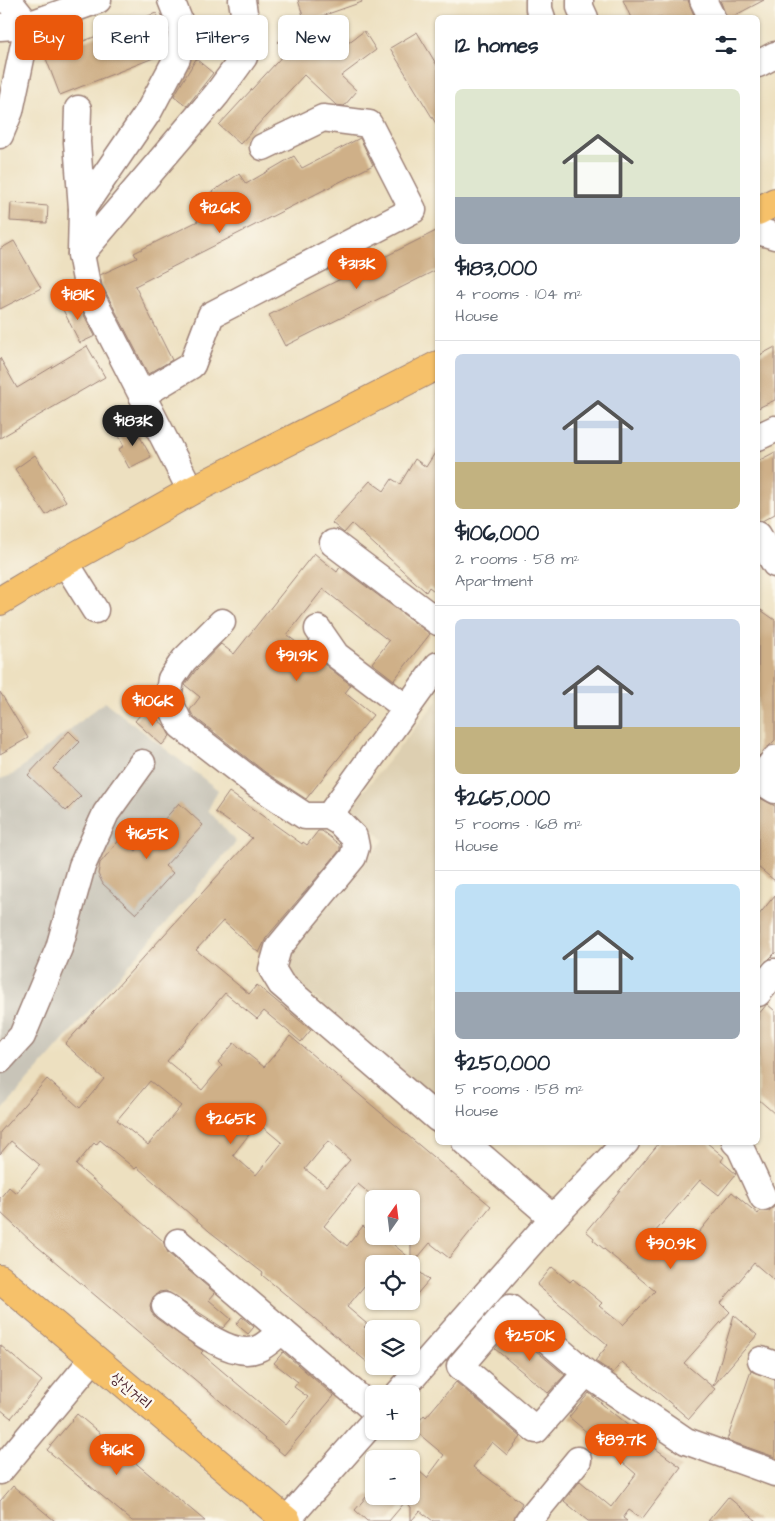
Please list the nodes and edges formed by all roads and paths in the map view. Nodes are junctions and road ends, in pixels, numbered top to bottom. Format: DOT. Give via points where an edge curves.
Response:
graph roads {
  1 [pos="8,0"];
  2 [pos="98,0"];
  3 [pos="171,0"];
  4 [pos="242,0"];
  5 [pos="539,0"];
  6 [pos="580,0"];
  7 [pos="703,0"];
  8 [pos="20,15"];
  9 [pos="56,15"];
  10 [pos="541,15"];
  11 [pos="584,15"];
  12 [pos="710,15"];
  13 [pos="15,26"];
  14 [pos="0,27"];
  15 [pos="775,55"];
  16 [pos="21,60"];
  17 [pos="760,63"];
  18 [pos="78,108"];
  19 [pos="0,135"];
  20 [pos="263,147"];
  21 [pos="775,202"];
  22 [pos="82,209"];
  23 [pos="760,210"];
  24 [pos="760,232"];
  25 [pos="775,236"];
  26 [pos="81,254"];
  27 [pos="435,366"];
  28 [pos="142,396"];
  29 [pos="775,429"];
  30 [pos="760,436"];
  31 [pos="191,491"];
  32 [pos="764,533"];
  33 [pos="333,543"];
  34 [pos="65,562"];
  35 [pos="775,564"];
  36 [pos="0,601"];
  37 [pos="95,610"];
  38 [pos="435,620"];
  39 [pos="222,622"];
  40 [pos="318,629"];
  41 [pos="435,669"];
  42 [pos="406,708"];
  43 [pos="775,759"];
  44 [pos="142,763"];
  45 [pos="760,779"];
  46 [pos="760,781"];
  47 [pos="775,790"];
  48 [pos="328,816"];
  49 [pos="775,972"];
  50 [pos="760,991"];
  51 [pos="0,1060"];
  52 [pos="435,1116"];
  53 [pos="468,1145"];
  54 [pos="623,1145"];
  55 [pos="739,1145"];
  56 [pos="763,1197"];
  57 [pos="553,1218"];
  58 [pos="178,1242"];
  59 [pos="0,1279"];
  60 [pos="164,1306"];
  61 [pos="282,1331"];
  62 [pos="93,1359"];
  63 [pos="586,1373"];
  64 [pos="406,1385"];
  65 [pos="365,1402"];
  66 [pos="365,1431"];
  67 [pos="5,1456"];
  68 [pos="578,1460"];
  69 [pos="775,1473"];
  70 [pos="287,1521"];
  71 [pos="528,1521"];
  1 -- 8 [label="street"];
  2 -- 9 [label="street"];
  3 -- 22 [label="street" via="182,28 177,58 149,111"];
  4 -- 26 [label="street" via="248,39 244,57 217,94"];
  5 -- 10 [label="street"];
  6 -- 11 [label="street"];
  7 -- 12 [label="street"];
  13 -- 14 [label="street"];
  15 -- 17 [label="street"];
  16 -- 19 [label="street" via="10,111"];
  18 -- 22 [label="street"];
  20 -- 28 [label="street" via="323,118 368,124 412,210 211,315 192,366"];
  21 -- 23 [label="main road"];
  22 -- 26 [label="street"];
  24 -- 25 [label="street"];
  26 -- 28 [label="street" via="88,290"];
  27 -- 31 [label="main road"];
  28 -- 31 [label="street"];
  29 -- 30 [label="street"];
  31 -- 34 [label="main road"];
  32 -- 35 [label="street"];
  33 -- 38 [label="street"];
  34 -- 36 [label="main road"];
  34 -- 37 [label="street"];
  39 -- 48 [label="street" via="184,660 171,679 168,699 181,726 256,784 305,816"];
  40 -- 42 [label="street" via="336,655"];
  41 -- 42 [label="street"];
  42 -- 48 [label="street"];
  43 -- 45 [label="street"];
  44 -- 51 [label="street" via="106,813 82,866 59,948 22,1036"];
  46 -- 47 [label="street"];
  48 -- 52 [label="street" via="339,822 354,838 353,857 278,948 272,968 281,984"];
  49 -- 50 [label="street"];
  53 -- 57 [label="street"];
  54 -- 57 [label="street"];
  55 -- 56 [label="street"];
  57 -- 64 [label="street"];
  58 -- 61 [label="street"];
  59 -- 62 [label="main road, 상신거리"];
  60 -- 61 [label="street" via="206,1336 236,1351 256,1350"];
  61 -- 65 [label="street"];
  62 -- 67 [label="street"];
  62 -- 70 [label="main road, 상신거리"];
  63 -- 63 [label="street" via="510,1308 460,1366 536,1430"];
  63 -- 69 [label="street" via="686,1441"];
  66 -- 70 [label="street"];
  68 -- 71 [label="street"];
}
